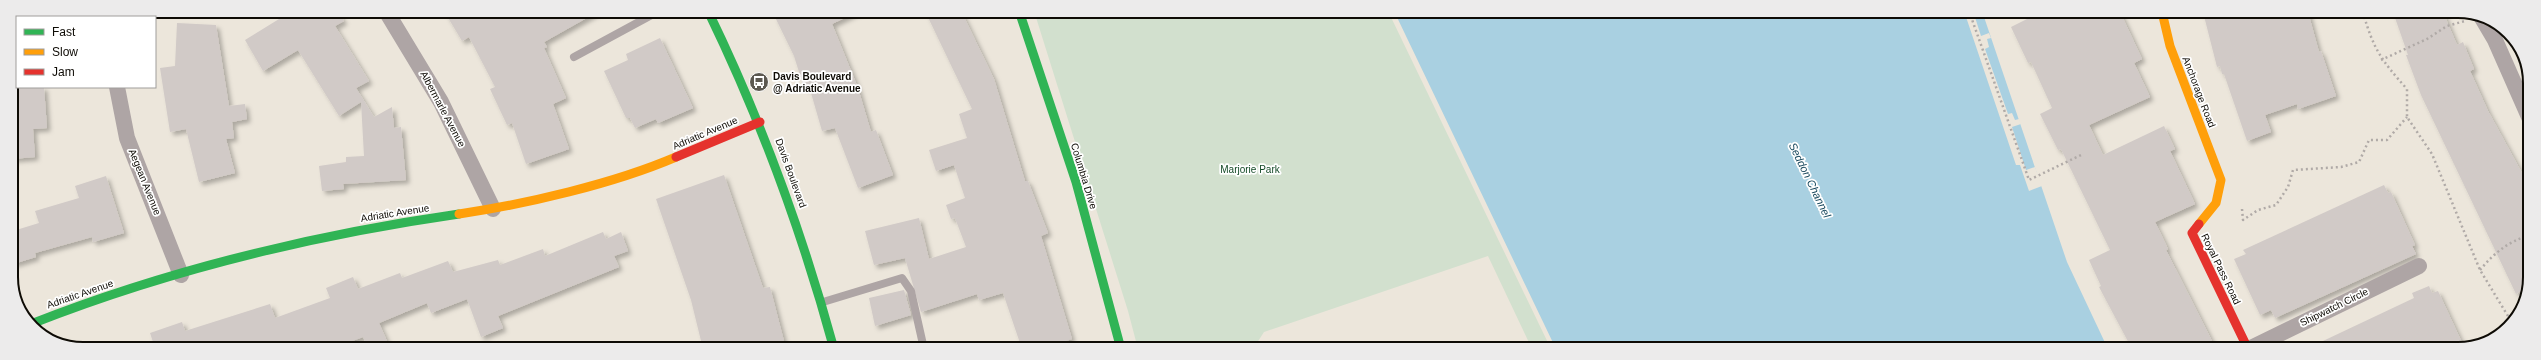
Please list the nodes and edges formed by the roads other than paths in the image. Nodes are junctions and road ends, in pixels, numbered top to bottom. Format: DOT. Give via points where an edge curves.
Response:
graph roads {
  1 [pos="390,18"];
  2 [pos="646,18"];
  3 [pos="711,18"];
  4 [pos="1021,18"];
  5 [pos="2163,18"];
  6 [pos="2479,22"];
  7 [pos="574,57"];
  8 [pos="117,88"];
  9 [pos="2523,103"];
  10 [pos="760,122"];
  11 [pos="2221,180"];
  12 [pos="494,209"];
  13 [pos="2419,266"];
  14 [pos="181,275"];
  15 [pos="822,302"];
  16 [pos="36,322"];
  17 [pos="832,342"];
  18 [pos="922,342"];
  19 [pos="1119,342"];
  20 [pos="2245,342"];
  21 [pos="2262,342"];
  1 -- 12 [label="street, Albermarle Avenue" via="441,102"];
  2 -- 7 [label="lane"];
  3 -- 10 [label="street, Davis Boulevard"];
  4 -- 19 [label="street, Columbia Drive" via="1076,182"];
  5 -- 11 [label="street, Anchorage Road" via="2170,46"];
  6 -- 9 [label="street" via="2495,40"];
  8 -- 14 [label="street, Aegean Avenue" via="127,138"];
  10 -- 12 [label="street, Adriatic Avenue" via="660,164"];
  10 -- 15 [label="street, Davis Boulevard" via="790,201"];
  11 -- 20 [label="street, Royal Pass Road" via="2216,203 2192,233"];
  12 -- 14 [label="street, Adriatic Avenue" via="382,225 282,246"];
  13 -- 21 [label="street, Shipwatch Circle"];
  14 -- 16 [label="street, Adriatic Avenue" via="89,301"];
  15 -- 17 [label="street, Davis Boulevard"];
  15 -- 18 [label="lane" via="902,278 911,291"];
}
